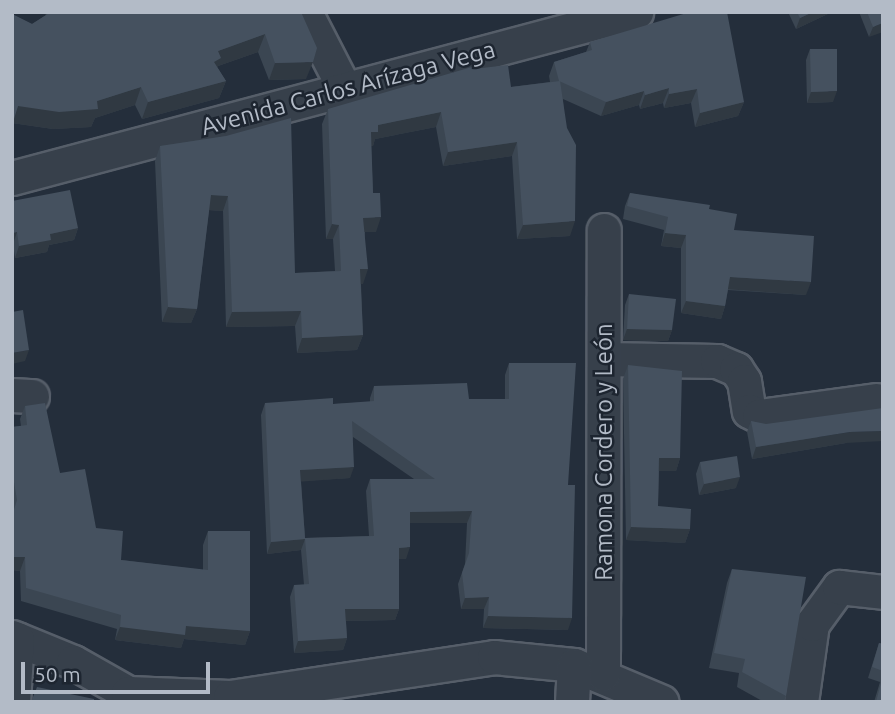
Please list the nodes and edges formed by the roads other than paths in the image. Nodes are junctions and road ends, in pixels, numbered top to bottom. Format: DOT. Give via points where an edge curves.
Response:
graph roads {
  1 [pos="305,12"];
  2 [pos="636,12"];
  3 [pos="344,88"];
  4 [pos="12,163"];
  5 [pos="60,164"];
  6 [pos="12,178"];
  7 [pos="604,230"];
  8 [pos="604,359"];
  9 [pos="876,400"];
  10 [pos="883,592"];
  11 [pos="15,638"];
  12 [pos="589,669"];
  13 [pos="322,693"];
  14 [pos="129,697"];
  15 [pos="13,702"];
  16 [pos="572,702"];
  17 [pos="662,702"];
  18 [pos="801,702"];
  1 -- 3 [label="street"];
  2 -- 3 [label="street, Avenida Carlos Arízaga Vega"];
  3 -- 5 [label="street, Avenida Carlos Arízaga Vega"];
  4 -- 5 [label="street, Avenida Carlos Arízaga Vega"];
  5 -- 6 [label="street, Avenida Carlos Arízaga Vega"];
  7 -- 8 [label="street, Ramona Cordero y León"];
  8 -- 9 [label="street" via="717,361 736,369 744,381 750,411 759,416"];
  8 -- 12 [label="street, Ramona Cordero y León"];
  10 -- 18 [label="street" via="839,587 811,624"];
  11 -- 14 [label="street" via="73,662"];
  11 -- 15 [label="street"];
  12 -- 13 [label="street" via="494,657"];
  12 -- 16 [label="street, Ramona Cordero y León"];
  12 -- 17 [label="street"];
  13 -- 14 [label="street"];
}
